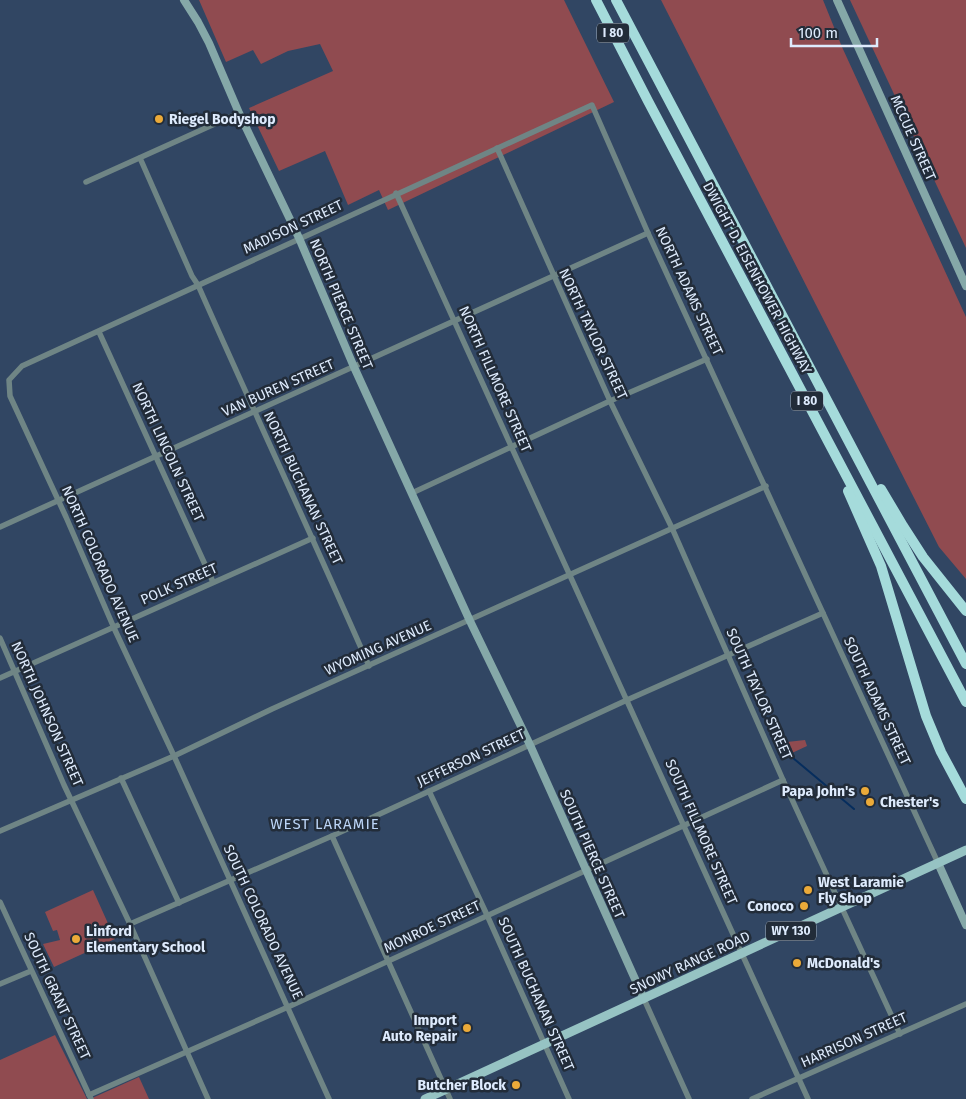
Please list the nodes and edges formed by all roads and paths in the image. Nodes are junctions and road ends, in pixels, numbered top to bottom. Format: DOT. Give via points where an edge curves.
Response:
graph roads {
  1 [pos="184,0"];
  2 [pos="596,0"];
  3 [pos="616,0"];
  4 [pos="837,0"];
  5 [pos="592,105"];
  6 [pos="239,113"];
  7 [pos="497,148"];
  8 [pos="140,158"];
  9 [pos="86,182"];
  10 [pos="396,193"];
  11 [pos="648,233"];
  12 [pos="299,238"];
  13 [pos="553,276"];
  14 [pos="198,285"];
  15 [pos="966,286"];
  16 [pos="455,321"];
  17 [pos="99,332"];
  18 [pos="707,359"];
  19 [pos="354,367"];
  20 [pos="814,373"];
  21 [pos="9,380"];
  22 [pos="610,401"];
  23 [pos="812,410"];
  24 [pos="254,413"];
  25 [pos="512,448"];
  26 [pos="156,456"];
  27 [pos="766,486"];
  28 [pos="412,493"];
  29 [pos="59,501"];
  30 [pos="0,527"];
  31 [pos="672,528"];
  32 [pos="313,538"];
  33 [pos="570,575"];
  34 [pos="214,582"];
  35 [pos="966,611"];
  36 [pos="823,613"];
  37 [pos="470,620"];
  38 [pos="114,628"];
  39 [pos="0,638"];
  40 [pos="729,656"];
  41 [pos="966,664"];
  42 [pos="369,666"];
  43 [pos="15,672"];
  44 [pos="0,678"];
  45 [pos="627,700"];
  46 [pos="966,702"];
  47 [pos="530,745"];
  48 [pos="174,756"];
  49 [pos="121,778"];
  50 [pos="783,780"];
  51 [pos="429,791"];
  52 [pos="70,800"];
  53 [pos="966,800"];
  54 [pos="684,824"];
  55 [pos="0,830"];
  56 [pos="332,836"];
  57 [pos="966,850"];
  58 [pos="938,863"];
  59 [pos="586,871"];
  60 [pos="229,881"];
  61 [pos="0,902"];
  62 [pos="179,903"];
  63 [pos="841,908"];
  64 [pos="487,915"];
  65 [pos="130,924"];
  66 [pos="966,925"];
  67 [pos="742,953"];
  68 [pos="388,961"];
  69 [pos="31,971"];
  70 [pos="0,984"];
  71 [pos="644,999"];
  72 [pos="966,1004"];
  73 [pos="288,1008"];
  74 [pos="900,1034"];
  75 [pos="545,1045"];
  76 [pos="187,1052"];
  77 [pos="799,1078"];
  78 [pos="446,1090"];
  79 [pos="90,1097"];
  80 [pos="208,1099"];
  81 [pos="329,1099"];
  82 [pos="425,1099"];
  83 [pos="450,1099"];
  84 [pos="569,1099"];
  85 [pos="689,1099"];
  86 [pos="752,1099"];
  87 [pos="808,1099"];
  1 -- 6 [label="main road, NORTH PIERCE STREET" via="209,43"];
  2 -- 23 [label="highway, DWIGHT D. EISENHOWER HIGHWAY / I 80"];
  3 -- 20 [label="highway, DWIGHT D. EISENHOWER HIGHWAY / I 80"];
  4 -- 15 [label="main road, MCCUE STREET"];
  5 -- 7 [label="street, MADISON STREET"];
  5 -- 11 [label="street, NORTH ADAMS STREET"];
  6 -- 8 [label="street"];
  6 -- 12 [label="main road, NORTH PIERCE STREET"];
  7 -- 10 [label="street, MADISON STREET"];
  7 -- 13 [label="street, NORTH TAYLOR STREET"];
  8 -- 9 [label="street"];
  8 -- 14 [label="street, NORTH BUCHANAN STREET"];
  10 -- 12 [label="street, MADISON STREET"];
  10 -- 16 [label="street, NORTH FILLMORE STREET"];
  11 -- 13 [label="street, VAN BUREN STREET"];
  11 -- 18 [label="street, NORTH ADAMS STREET"];
  12 -- 14 [label="street, MADISON STREET"];
  12 -- 19 [label="main road, NORTH PIERCE STREET"];
  13 -- 16 [label="street, VAN BUREN STREET"];
  13 -- 22 [label="street, NORTH TAYLOR STREET"];
  14 -- 17 [label="street, MADISON STREET"];
  14 -- 24 [label="street, NORTH BUCHANAN STREET"];
  16 -- 19 [label="street, VAN BUREN STREET"];
  16 -- 25 [label="street, NORTH FILLMORE STREET"];
  17 -- 21 [label="street, MADISON STREET" via="22,366"];
  17 -- 26 [label="street, NORTH LINCOLN STREET"];
  18 -- 22 [label="street"];
  18 -- 27 [label="street, NORTH ADAMS STREET"];
  19 -- 24 [label="street, VAN BUREN STREET"];
  19 -- 28 [label="main road, NORTH PIERCE STREET"];
  20 -- 35 [label="highway" via="902,526"];
  20 -- 41 [label="highway, DWIGHT D. EISENHOWER HIGHWAY / I 80"];
  21 -- 29 [label="street, NORTH COLORADO AVENUE" via="10,396"];
  22 -- 25 [label="street"];
  22 -- 31 [label="street, NORTH TAYLOR STREET"];
  23 -- 46 [label="highway, DWIGHT D. EISENHOWER HIGHWAY / I 80"];
  23 -- 53 [label="highway" via="881,566 926,716"];
  24 -- 26 [label="street, VAN BUREN STREET"];
  24 -- 32 [label="street, NORTH BUCHANAN STREET"];
  25 -- 28 [label="street"];
  25 -- 33 [label="street, NORTH FILLMORE STREET"];
  26 -- 29 [label="street, VAN BUREN STREET"];
  26 -- 34 [label="street, NORTH LINCOLN STREET"];
  27 -- 31 [label="street, WYOMING AVENUE"];
  27 -- 36 [label="street, SOUTH ADAMS STREET"];
  28 -- 37 [label="main road, NORTH PIERCE STREET"];
  29 -- 30 [label="street, VAN BUREN STREET"];
  29 -- 38 [label="street, NORTH COLORADO AVENUE"];
  31 -- 33 [label="street, WYOMING AVENUE"];
  31 -- 40 [label="street, SOUTH TAYLOR STREET"];
  32 -- 34 [label="street, POLK STREET"];
  32 -- 42 [label="street, NORTH BUCHANAN STREET"];
  33 -- 37 [label="street, WYOMING AVENUE"];
  33 -- 45 [label="street, SOUTH FILLMORE STREET"];
  34 -- 38 [label="street, POLK STREET"];
  36 -- 40 [label="street, JEFFERSON STREET"];
  36 -- 58 [label="street, SOUTH ADAMS STREET"];
  37 -- 42 [label="street, WYOMING AVENUE"];
  37 -- 47 [label="main road, SOUTH PIERCE STREET"];
  38 -- 43 [label="street, POLK STREET"];
  38 -- 48 [label="street, NORTH COLORADO AVENUE"];
  39 -- 43 [label="street, NORTH JOHNSON STREET"];
  40 -- 45 [label="street, JEFFERSON STREET"];
  40 -- 50 [label="street, SOUTH TAYLOR STREET"];
  42 -- 48 [label="street, WYOMING AVENUE"];
  43 -- 44 [label="street, POLK STREET"];
  43 -- 52 [label="street, NORTH JOHNSON STREET"];
  45 -- 47 [label="street, JEFFERSON STREET"];
  45 -- 54 [label="street, SOUTH FILLMORE STREET"];
  47 -- 51 [label="street, JEFFERSON STREET"];
  47 -- 59 [label="main road, SOUTH PIERCE STREET"];
  48 -- 49 [label="street, WYOMING AVENUE"];
  48 -- 60 [label="street, SOUTH COLORADO AVENUE"];
  49 -- 52 [label="street, WYOMING AVENUE"];
  49 -- 62 [label="street"];
  50 -- 54 [label="street, MONROE STREET"];
  50 -- 63 [label="street, SOUTH TAYLOR STREET"];
  51 -- 56 [label="street, JEFFERSON STREET"];
  51 -- 64 [label="street, SOUTH BUCHANAN STREET"];
  52 -- 55 [label="street, WYOMING AVENUE"];
  52 -- 65 [label="street, NORTH JOHNSON STREET"];
  54 -- 59 [label="street, MONROE STREET"];
  54 -- 67 [label="street, SOUTH FILLMORE STREET"];
  56 -- 60 [label="street, JEFFERSON STREET"];
  56 -- 68 [label="street"];
  57 -- 58 [label="main road, SNOWY RANGE ROAD / WY 130"];
  58 -- 63 [label="main road, SNOWY RANGE ROAD / WY 130"];
  58 -- 66 [label="main road, SOUTH ADAMS STREET"];
  59 -- 64 [label="street, MONROE STREET"];
  59 -- 71 [label="main road, SOUTH PIERCE STREET"];
  60 -- 62 [label="street, JEFFERSON STREET"];
  60 -- 73 [label="street, SOUTH COLORADO AVENUE"];
  61 -- 69 [label="street, SOUTH GRANT STREET"];
  62 -- 65 [label="street, JEFFERSON STREET"];
  63 -- 67 [label="main road, SNOWY RANGE ROAD / WY 130"];
  63 -- 74 [label="street, SOUTH TAYLOR STREET"];
  64 -- 68 [label="street, MONROE STREET"];
  64 -- 75 [label="street, SOUTH BUCHANAN STREET"];
  65 -- 76 [label="street, NORTH JOHNSON STREET"];
  67 -- 71 [label="main road, SNOWY RANGE ROAD / WY 130"];
  67 -- 77 [label="street, SOUTH FILLMORE STREET"];
  68 -- 73 [label="street, MONROE STREET"];
  68 -- 78 [label="street"];
  69 -- 70 [label="street"];
  69 -- 79 [label="street, SOUTH GRANT STREET"];
  71 -- 75 [label="main road, SNOWY RANGE ROAD / WY 130"];
  71 -- 85 [label="street, SOUTH PIERCE STREET"];
  72 -- 74 [label="street, HARRISON STREET"];
  73 -- 76 [label="street, MONROE STREET"];
  73 -- 81 [label="street, SOUTH COLORADO AVENUE"];
  74 -- 77 [label="street, HARRISON STREET"];
  75 -- 78 [label="main road, SNOWY RANGE ROAD / WY 130"];
  75 -- 84 [label="street, SOUTH BUCHANAN STREET"];
  76 -- 79 [label="street, MONROE STREET"];
  76 -- 80 [label="street, NORTH JOHNSON STREET"];
  77 -- 86 [label="street, HARRISON STREET"];
  77 -- 87 [label="street, SOUTH FILLMORE STREET"];
  78 -- 82 [label="main road, SNOWY RANGE ROAD / WY 130"];
  78 -- 83 [label="street"];
}
